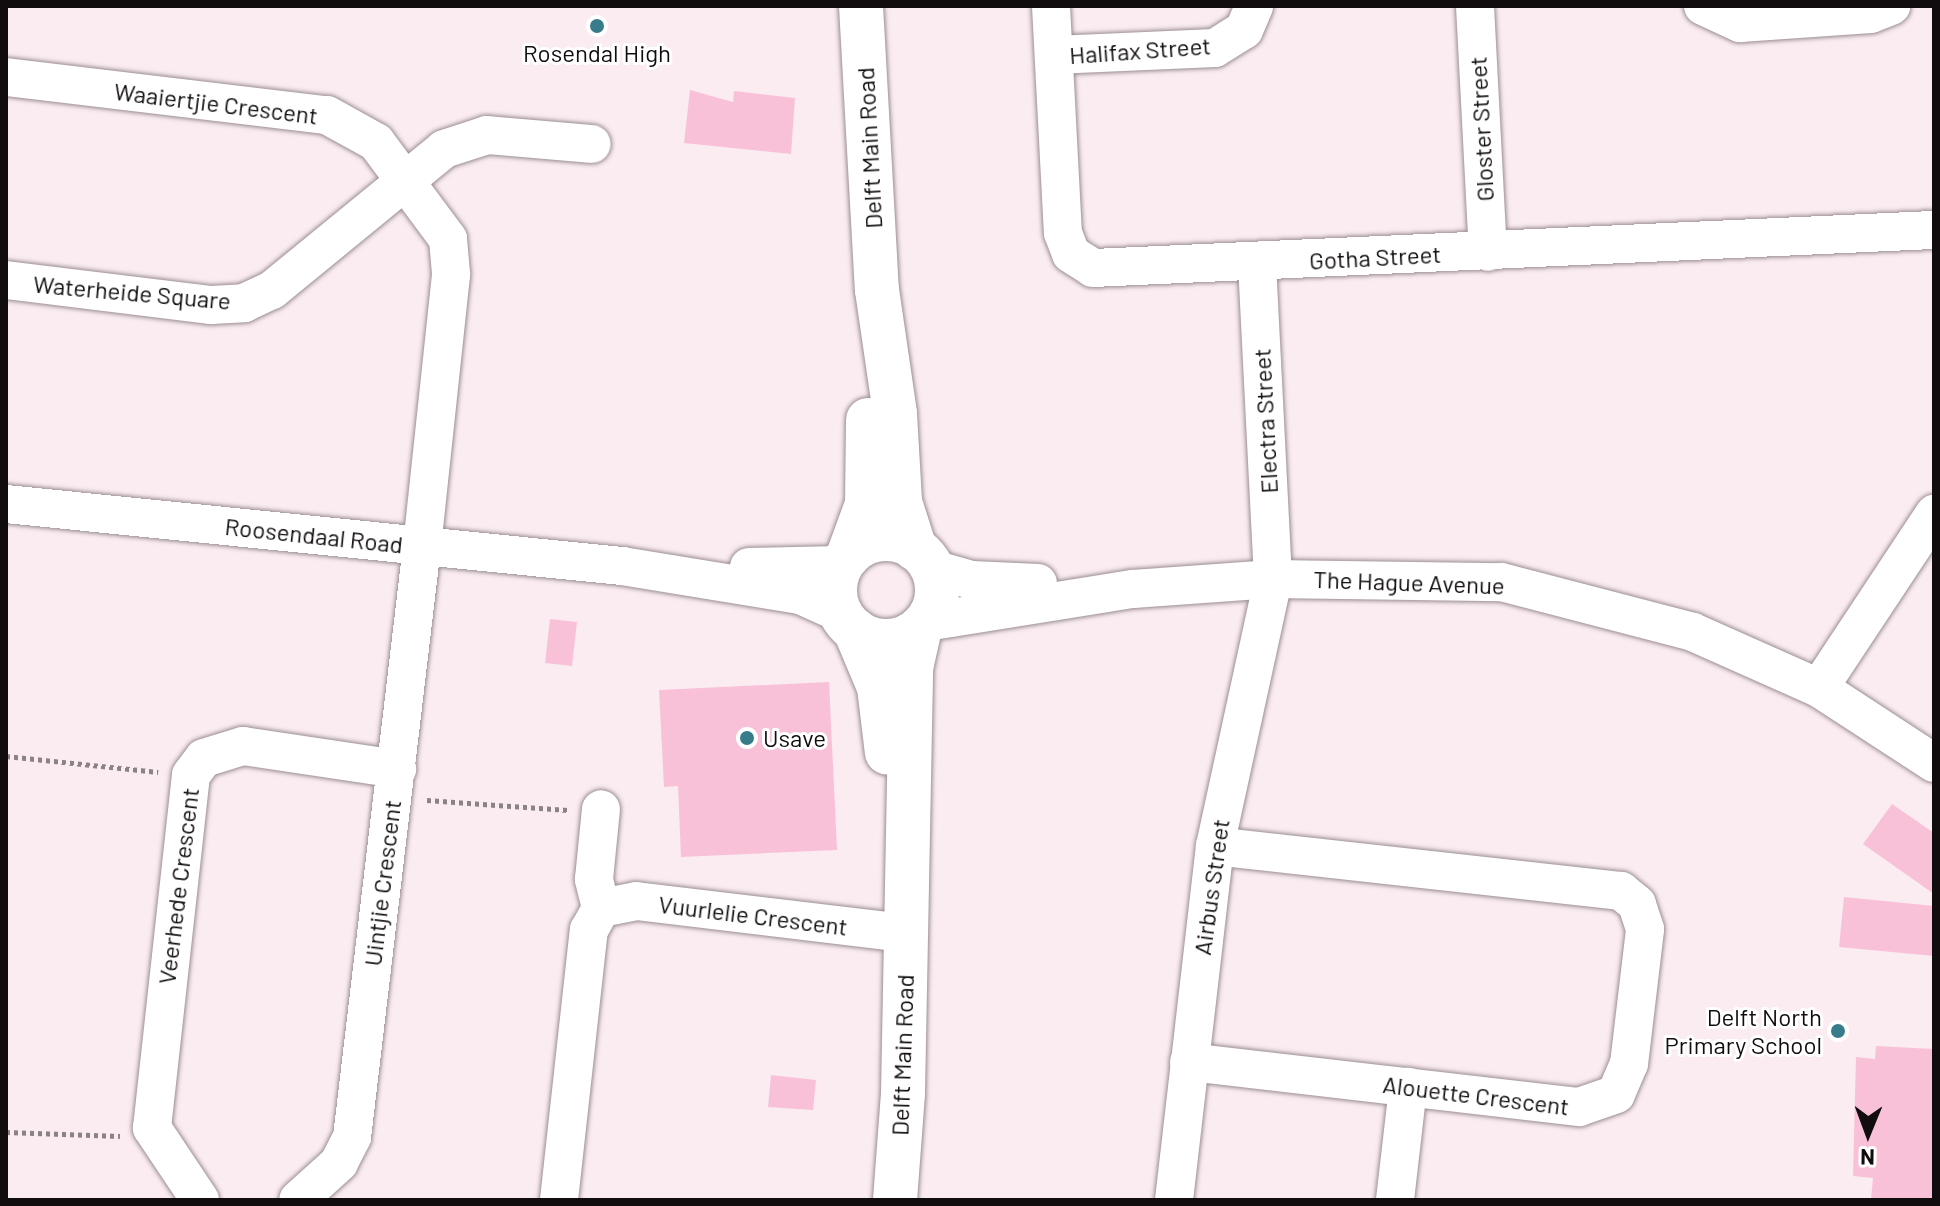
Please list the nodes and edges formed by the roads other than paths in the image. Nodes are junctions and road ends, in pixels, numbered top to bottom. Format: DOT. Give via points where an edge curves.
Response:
graph roads {
  1 [pos="861,6"];
  2 [pos="1051,6"];
  3 [pos="1254,6"];
  4 [pos="1475,6"];
  5 [pos="1703,6"];
  6 [pos="1891,6"];
  7 [pos="1054,55"];
  8 [pos="6,77"];
  9 [pos="592,144"];
  10 [pos="408,178"];
  11 [pos="1934,230"];
  12 [pos="1488,252"];
  13 [pos="1257,262"];
  14 [pos="6,280"];
  15 [pos="877,290"];
  16 [pos="6,504"];
  17 [pos="1934,514"];
  18 [pos="422,546"];
  19 [pos="924,559"];
  20 [pos="844,560"];
  21 [pos="622,566"];
  22 [pos="1273,579"];
  23 [pos="1133,589"];
  24 [pos="848,622"];
  25 [pos="923,625"];
  26 [pos="1819,688"];
  27 [pos="1934,763"];
  28 [pos="395,782"];
  29 [pos="601,809"];
  30 [pos="1215,846"];
  31 [pos="601,908"];
  32 [pos="906,921"];
  33 [pos="1189,1062"];
  34 [pos="1408,1087"];
  35 [pos="200,1200"];
  36 [pos="298,1200"];
  37 [pos="559,1200"];
  38 [pos="895,1200"];
  39 [pos="1174,1200"];
  40 [pos="1395,1200"];
  1 -- 15 [label="street, Delft Main Road"];
  2 -- 7 [label="street, Gotha Street"];
  3 -- 7 [label="street, Halifax Street" via="1244,30 1215,48"];
  4 -- 12 [label="street, Gloster Street"];
  5 -- 6 [label="street" via="1740,23 1871,14"];
  7 -- 13 [label="street, Gotha Street" via="1063,233 1071,254 1107,270"];
  8 -- 10 [label="street, Waaiertjie Crescent" via="327,115 376,142"];
  9 -- 10 [label="street, Waterheide Square" via="487,135 444,149"];
  10 -- 14 [label="street, Waterheide Square" via="272,290 244,303 211,305"];
  10 -- 18 [label="street, Waaiertjie Crescent" via="448,239 451,275"];
  11 -- 12 [label="street, Gotha Street"];
  12 -- 13 [label="street, Gotha Street"];
  13 -- 22 [label="street, Electra Street"];
  15 -- 19 [label="street, Delft Main Road" via="895,414 900,502"];
  15 -- 20 [label="street, Delft Main Road" via="867,504"];
  16 -- 18 [label="street, Roosendaal Road"];
  17 -- 26 [label="street"];
  18 -- 21 [label="street, Roosendaal Road"];
  18 -- 28 [label="street, Uintjie Crescent"];
  19 -- 20 [label="street" via="876,540"];
  19 -- 23 [label="street, The Hague Avenue" via="995,583"];
  19 -- 25 [label="street" via="937,596"];
  20 -- 21 [label="street, Roosendaal Road"];
  20 -- 24 [label="street" via="835,589"];
  21 -- 24 [label="street, Roosendaal Road" via="800,595"];
  22 -- 23 [label="street, The Hague Avenue"];
  22 -- 26 [label="street, The Hague Avenue" via="1501,582 1693,632"];
  22 -- 30 [label="street, Airbus Street"];
  23 -- 25 [label="street, The Hague Avenue"];
  24 -- 25 [label="street" via="883,641"];
  24 -- 32 [label="street, Delft Main Road" via="880,695"];
  25 -- 32 [label="street, Delft Main Road" via="911,668"];
  26 -- 27 [label="street, The Hague Avenue"];
  28 -- 35 [label="street, Veerhede Crescent" via="243,746 204,758 191,775 152,1128"];
  28 -- 36 [label="street, Uintjie Crescent" via="352,1137 339,1163"];
  29 -- 31 [label="street" via="594,879"];
  30 -- 33 [label="street, Airbus Street"];
  30 -- 34 [label="street, Alouette Crescent" via="1611,888 1637,904 1645,929 1629,1064 1616,1094 1579,1107"];
  31 -- 32 [label="street, Vuurlelie Crescent" via="636,901"];
  31 -- 37 [label="street" via="589,930"];
  32 -- 38 [label="street, Delft Main Road"];
  33 -- 34 [label="street, Alouette Crescent"];
  33 -- 39 [label="street, Airbus Street"];
  34 -- 40 [label="street"];
}
